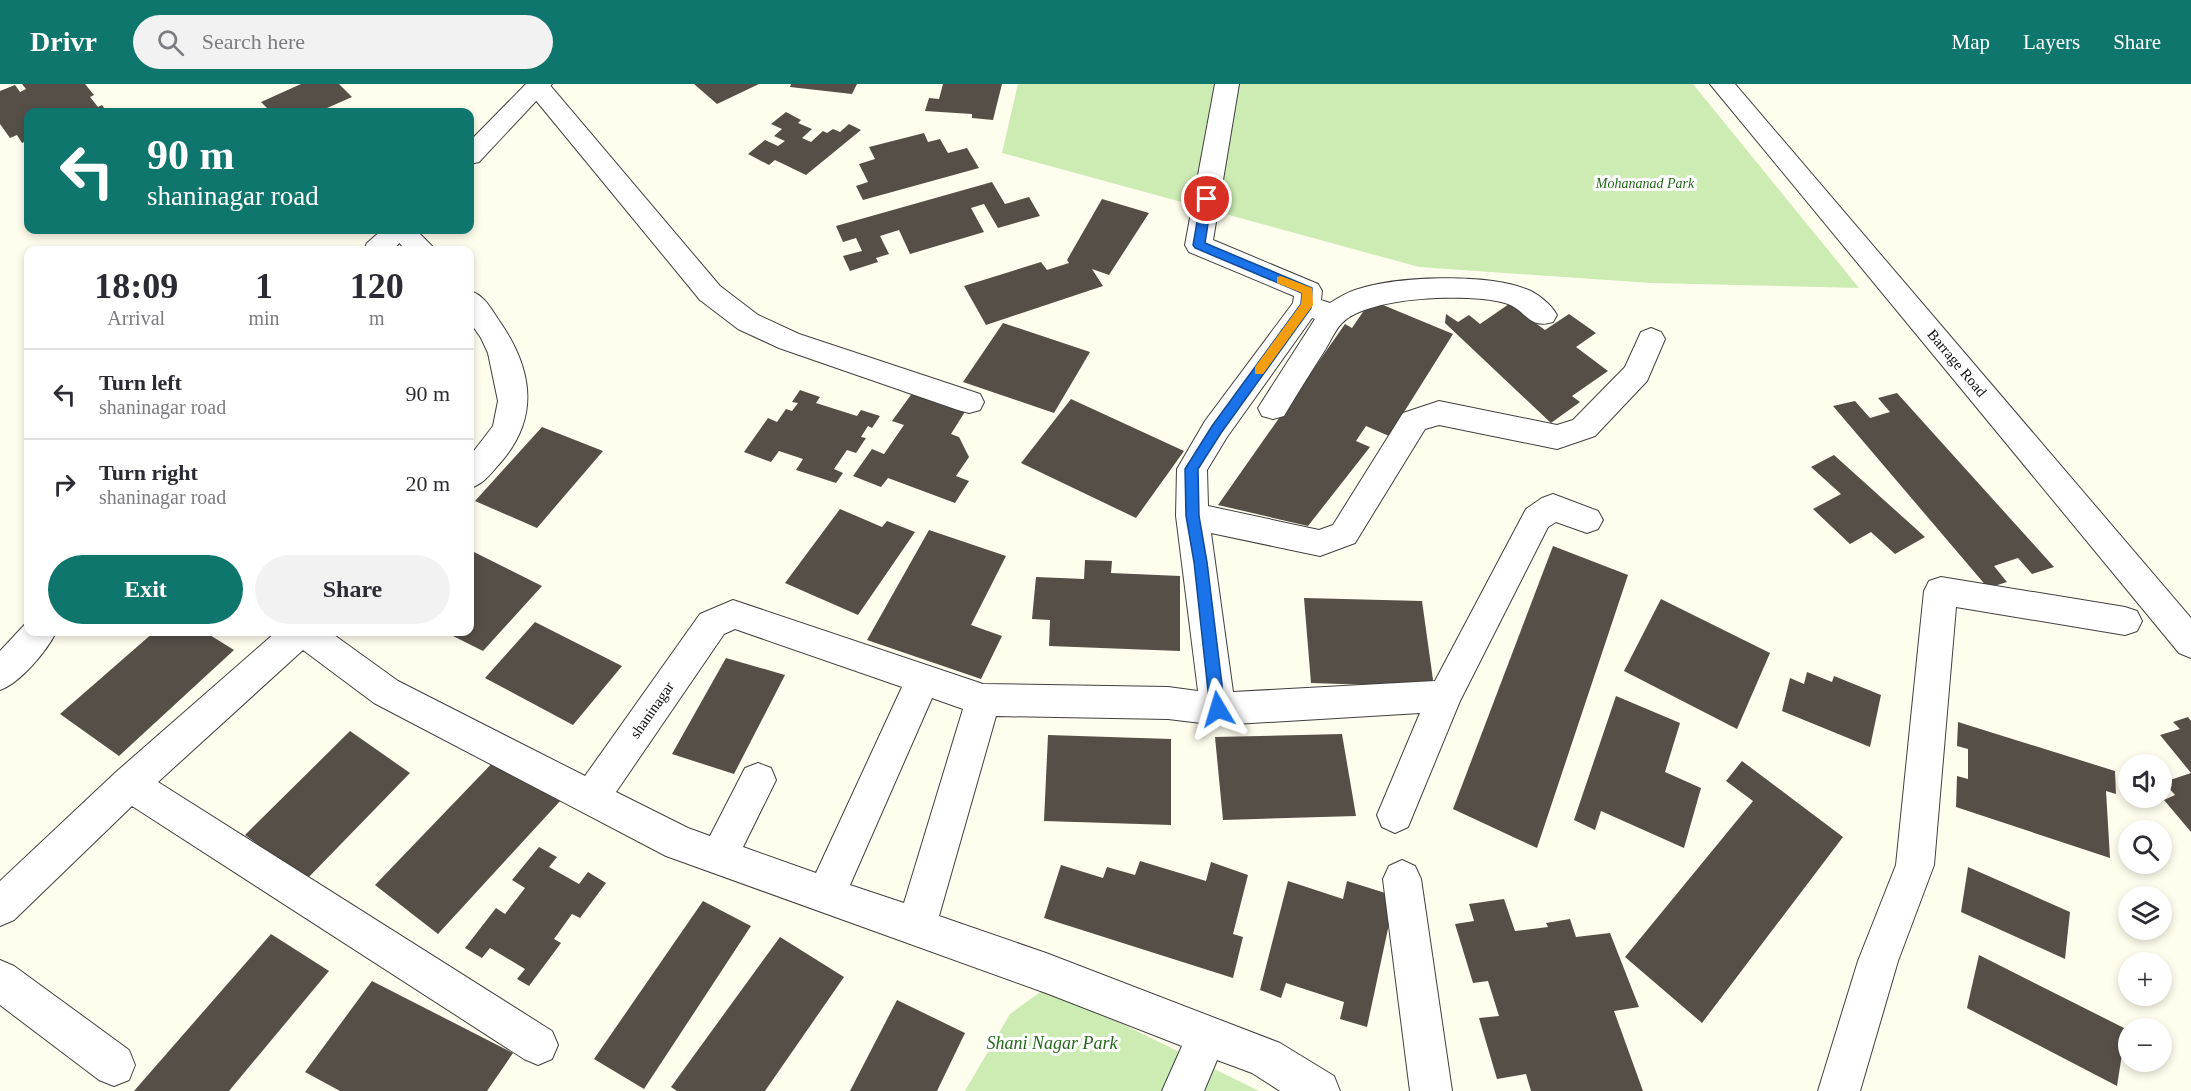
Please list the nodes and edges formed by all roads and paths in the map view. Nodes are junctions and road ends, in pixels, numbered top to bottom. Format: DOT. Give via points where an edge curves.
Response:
graph roads {
  1 [pos="1227,84"];
  2 [pos="1722,84"];
  3 [pos="539,85"];
  4 [pos="474,152"];
  5 [pos="395,234"];
  6 [pos="404,234"];
  7 [pos="381,246"];
  8 [pos="417,246"];
  9 [pos="1316,304"];
  10 [pos="474,307"];
  11 [pos="1543,315"];
  12 [pos="1651,339"];
  13 [pos="969,402"];
  14 [pos="1273,408"];
  15 [pos="474,471"];
  16 [pos="1192,516"];
  17 [pos="1587,520"];
  18 [pos="2125,621"];
  19 [pos="35,636"];
  20 [pos="296,636"];
  21 [pos="310,636"];
  22 [pos="2191,643"];
  23 [pos="0,675"];
  24 [pos="923,680"];
  25 [pos="1444,696"];
  26 [pos="983,700"];
  27 [pos="1218,709"];
  28 [pos="758,780"];
  29 [pos="129,784"];
  30 [pos="591,797"];
  31 [pos="1395,814"];
  32 [pos="719,857"];
  33 [pos="1402,879"];
  34 [pos="826,895"];
  35 [pos="0,907"];
  36 [pos="916,927"];
  37 [pos="0,980"];
  38 [pos="1207,1036"];
  39 [pos="538,1045"];
  40 [pos="114,1065"];
  41 [pos="1183,1091"];
  42 [pos="1319,1091"];
  43 [pos="1431,1091"];
  44 [pos="1839,1091"];
  1 -- 9 [label="street" via="1199,245"];
  2 -- 22 [label="street, Barrage Road"];
  3 -- 4 [label="street"];
  3 -- 13 [label="street" via="711,293 748,322 789,341"];
  5 -- 7 [label="street"];
  6 -- 8 [label="street"];
  9 -- 11 [label="street" via="1406,292 1473,289 1518,297"];
  9 -- 14 [label="street"];
  9 -- 16 [label="street" via="1216,429 1192,469"];
  10 -- 15 [label="street" via="494,336 510,377 513,399 512,420"];
  12 -- 16 [label="street" via="1637,373 1584,428 1557,437 1439,413 1414,422 1344,534 1320,543"];
  16 -- 27 [label="street"];
  17 -- 25 [label="street" via="1553,507 1537,518"];
  18 -- 44 [label="street" via="1941,591 1915,865 1878,961"];
  19 -- 23 [label="street"];
  20 -- 29 [label="street"];
  21 -- 30 [label="street" via="386,692"];
  24 -- 26 [label="street"];
  24 -- 30 [label="street, shaninagar" via="733,614 712,624"];
  24 -- 34 [label="street"];
  25 -- 27 [label="street"];
  25 -- 31 [label="street"];
  26 -- 27 [label="street" via="1168,703"];
  26 -- 36 [label="street"];
  28 -- 32 [label="street"];
  29 -- 35 [label="street"];
  29 -- 39 [label="street"];
  30 -- 32 [label="street" via="680,843"];
  32 -- 34 [label="street"];
  33 -- 43 [label="street"];
  34 -- 36 [label="street"];
  36 -- 38 [label="street"];
  37 -- 40 [label="street"];
  38 -- 41 [label="street"];
  38 -- 42 [label="street" via="1265,1058"];
}
